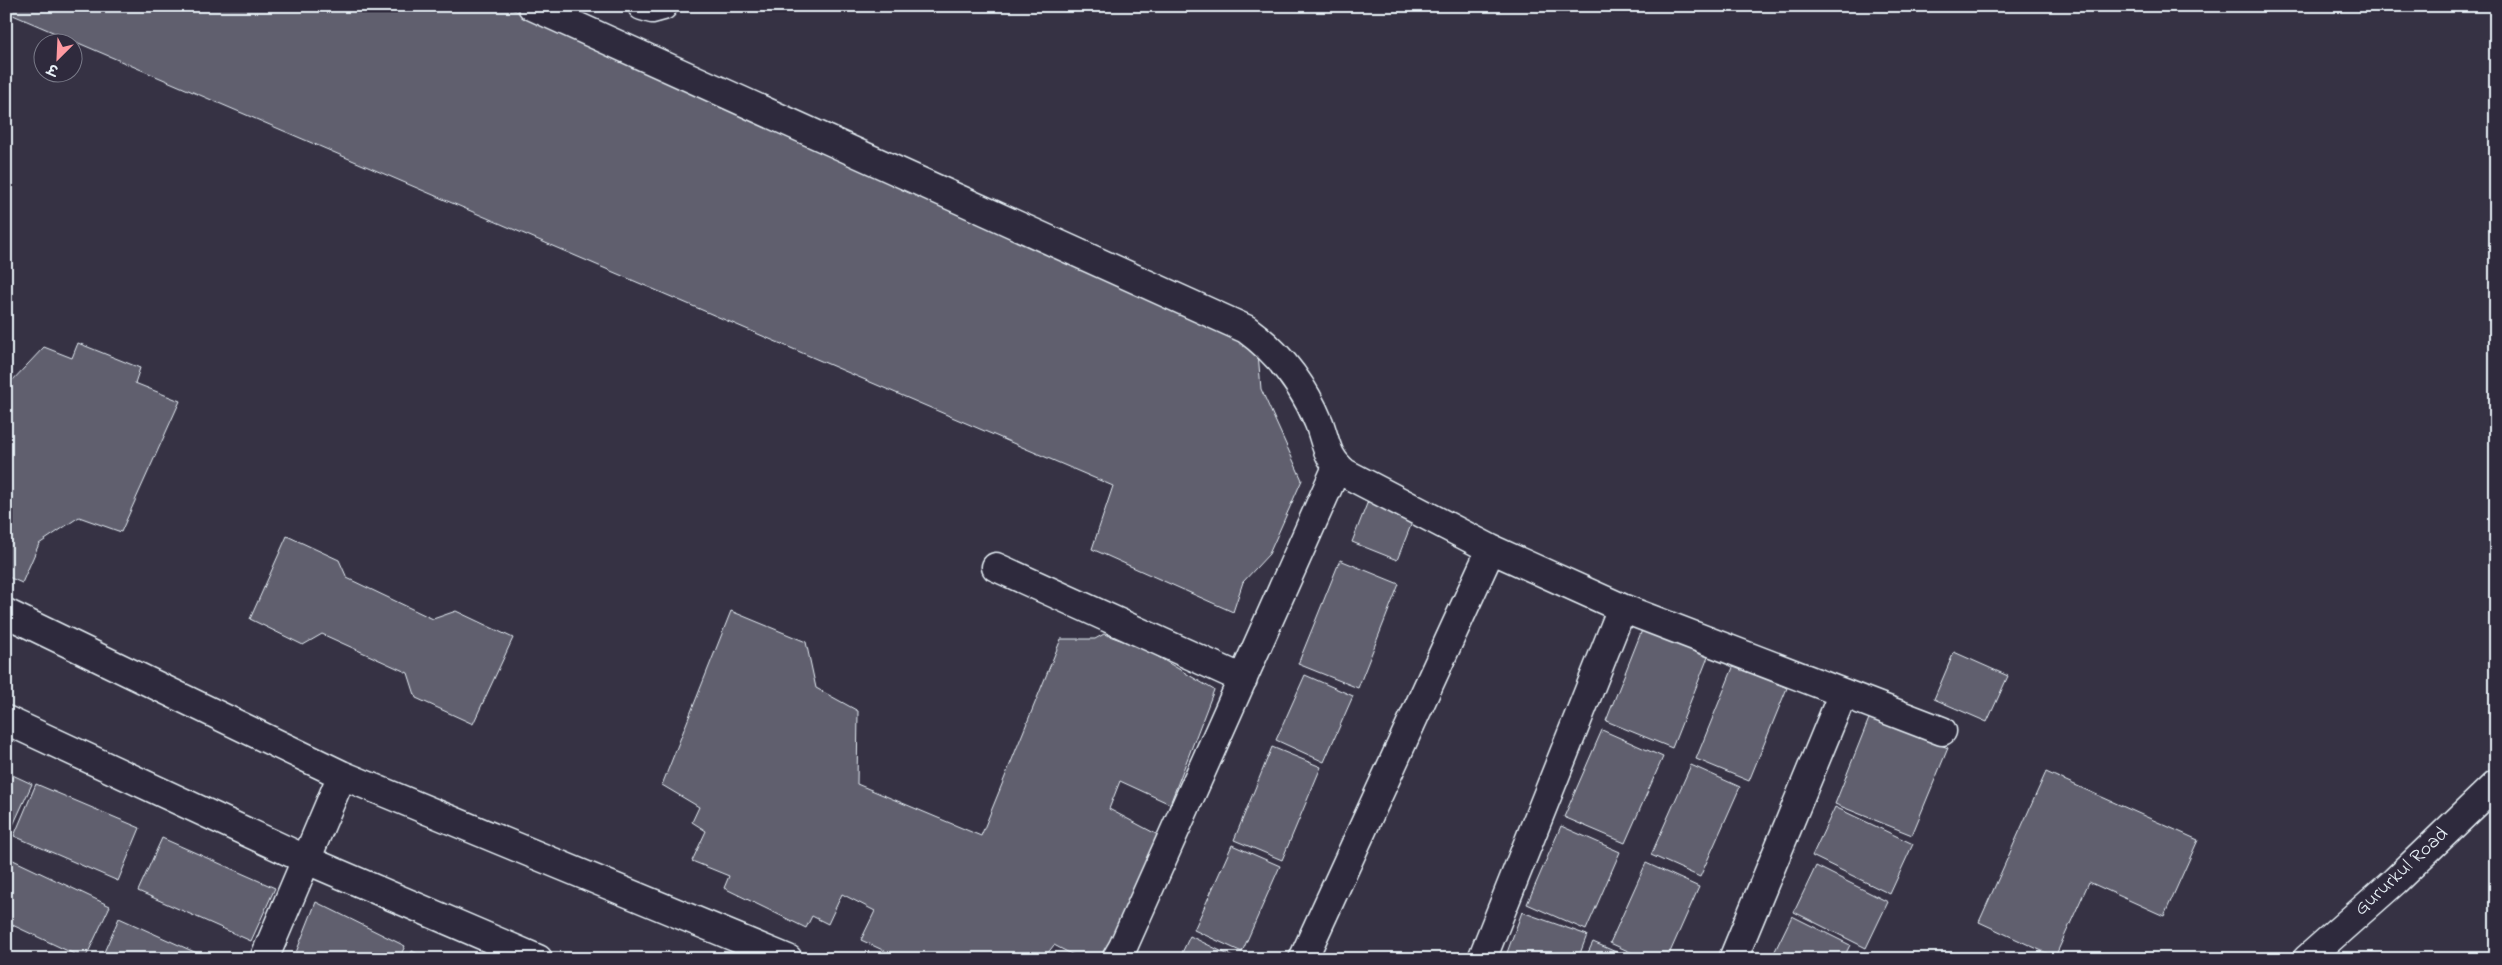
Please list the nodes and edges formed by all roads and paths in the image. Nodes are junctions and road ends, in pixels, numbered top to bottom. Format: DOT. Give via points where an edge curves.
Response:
graph roads {
  1 [pos="532,6"];
  2 [pos="642,6"];
  3 [pos="663,6"];
  4 [pos="1338,467"];
  5 [pos="1491,549"];
  6 [pos="996,567"];
  7 [pos="1622,608"];
  8 [pos="6,613"];
  9 [pos="1243,679"];
  10 [pos="1843,693"];
  11 [pos="6,720"];
  12 [pos="1942,731"];
  13 [pos="342,775"];
  14 [pos="2496,784"];
  15 [pos="307,860"];
  16 [pos="264,959"];
  17 [pos="538,959"];
  18 [pos="788,959"];
  19 [pos="1116,959"];
  20 [pos="1303,959"];
  21 [pos="1482,959"];
  22 [pos="1734,959"];
  23 [pos="2306,959"];
  1 -- 4 [label="street" via="1246,330 1276,354 1303,391 1319,424 1330,458"];
  2 -- 3 [label="street" via="652,9"];
  4 -- 5 [label="street"];
  4 -- 9 [label="street"];
  5 -- 7 [label="street"];
  5 -- 20 [label="street"];
  6 -- 9 [label="street"];
  7 -- 10 [label="street"];
  7 -- 21 [label="street"];
  8 -- 13 [label="street"];
  9 -- 19 [label="street"];
  10 -- 12 [label="street"];
  10 -- 22 [label="street"];
  11 -- 15 [label="street"];
  13 -- 15 [label="street"];
  13 -- 18 [label="street"];
  14 -- 23 [label="street, Gururkul Road" via="2395,881"];
  15 -- 16 [label="street"];
  15 -- 17 [label="street"];
}
